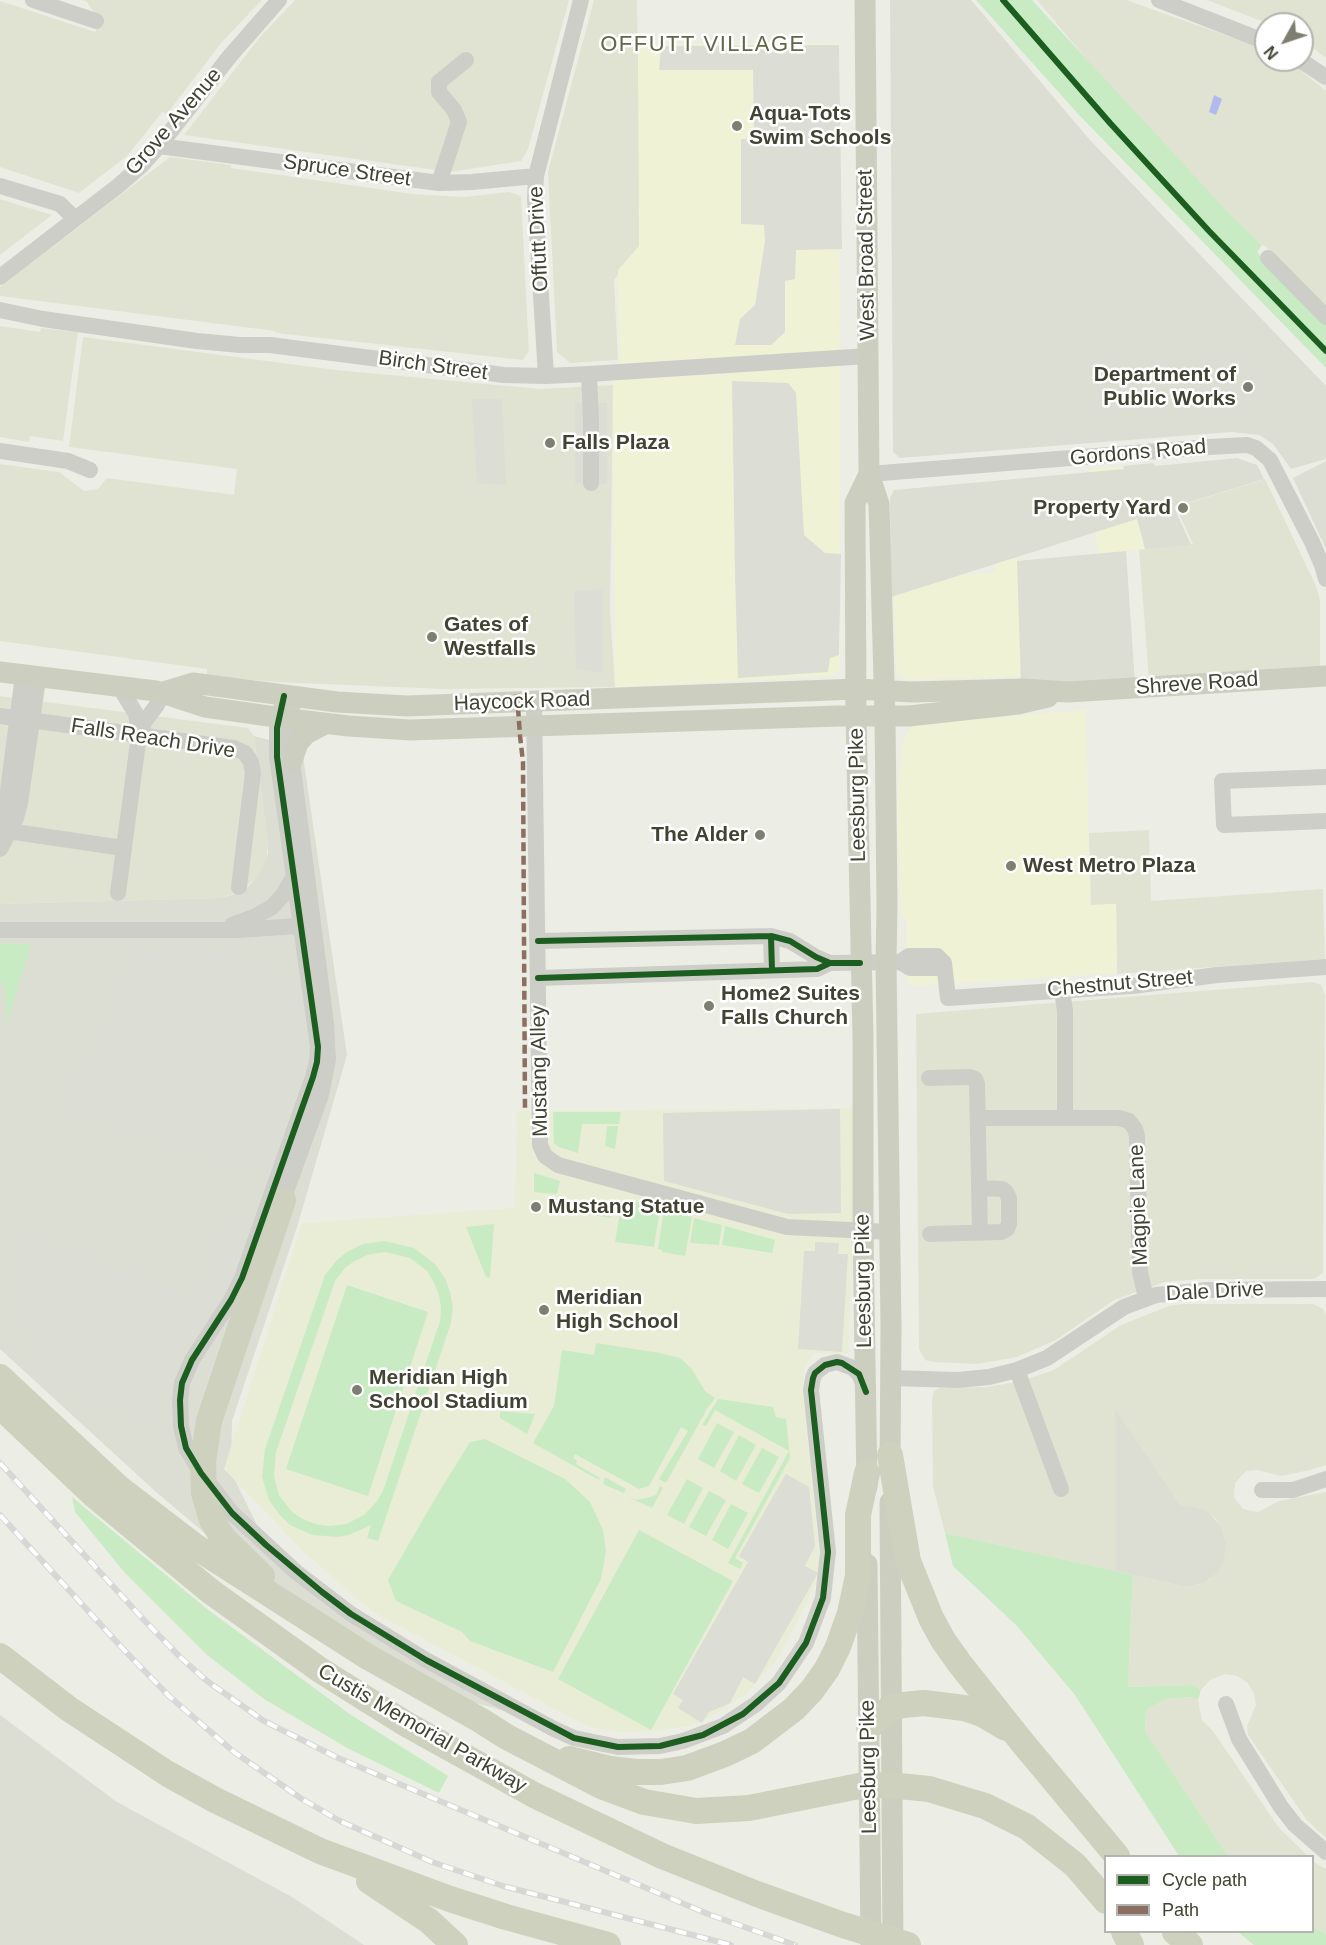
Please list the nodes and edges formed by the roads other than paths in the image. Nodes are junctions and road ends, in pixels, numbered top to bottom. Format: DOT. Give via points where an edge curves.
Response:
graph roads {
  1 [pos="33,0"];
  2 [pos="279,0"];
  3 [pos="581,0"];
  4 [pos="865,0"];
  5 [pos="1159,0"];
  6 [pos="96,21"];
  7 [pos="1254,37"];
  8 [pos="466,60"];
  9 [pos="159,146"];
  10 [pos="536,176"];
  11 [pos="439,183"];
  12 [pos="0,186"];
  13 [pos="75,219"];
  14 [pos="1268,258"];
  15 [pos="0,276"];
  16 [pos="0,310"];
  17 [pos="1326,317"];
  18 [pos="868,356"];
  19 [pos="589,374"];
  20 [pos="546,376"];
  21 [pos="0,451"];
  22 [pos="90,470"];
  23 [pos="869,474"];
  24 [pos="591,483"];
  25 [pos="1326,579"];
  26 [pos="0,672"];
  27 [pos="27,676"];
  28 [pos="1326,676"];
  29 [pos="119,686"];
  30 [pos="856,689"];
  31 [pos="884,690"];
  32 [pos="163,692"];
  33 [pos="1069,692"];
  34 [pos="288,697"];
  35 [pos="534,701"];
  36 [pos="856,716"];
  37 [pos="885,716"];
  38 [pos="16,718"];
  39 [pos="285,718"];
  40 [pos="325,724"];
  41 [pos="534,727"];
  42 [pos="139,735"];
  43 [pos="292,761"];
  44 [pos="1326,777"];
  45 [pos="1326,820"];
  46 [pos="8,831"];
  47 [pos="123,848"];
  48 [pos="0,849"];
  49 [pos="294,876"];
  50 [pos="239,887"];
  51 [pos="118,893"];
  52 [pos="307,926"];
  53 [pos="0,930"];
  54 [pos="217,930"];
  55 [pos="771,936"];
  56 [pos="538,941"];
  57 [pos="893,962"];
  58 [pos="830,963"];
  59 [pos="860,963"];
  60 [pos="1326,967"];
  61 [pos="772,970"];
  62 [pos="538,978"];
  63 [pos="1062,990"];
  64 [pos="929,1078"];
  65 [pos="1065,1117"];
  66 [pos="979,1118"];
  67 [pos="979,1188"];
  68 [pos="283,1200"];
  69 [pos="863,1231"];
  70 [pos="890,1232"];
  71 [pos="980,1232"];
  72 [pos="930,1233"];
  73 [pos="1326,1289"];
  74 [pos="1146,1298"];
  75 [pos="1017,1370"];
  76 [pos="0,1377"];
  77 [pos="891,1378"];
  78 [pos="866,1392"];
  79 [pos="0,1406"];
  80 [pos="890,1455"];
  81 [pos="867,1473"];
  82 [pos="1326,1479"];
  83 [pos="1061,1489"];
  84 [pos="1262,1490"];
  85 [pos="341,1641"];
  86 [pos="0,1656"];
  87 [pos="1226,1704"];
  88 [pos="890,1708"];
  89 [pos="480,1720"];
  90 [pos="869,1727"];
  91 [pos="1022,1742"];
  92 [pos="938,1791"];
  93 [pos="320,1851"];
  94 [pos="1326,1852"];
  95 [pos="1115,1855"];
  96 [pos="1104,1866"];
  97 [pos="1104,1899"];
  98 [pos="1176,1933"];
  99 [pos="1181,1933"];
  100 [pos="455,1945"];
  101 [pos="608,1945"];
  102 [pos="872,1945"];
  103 [pos="893,1945"];
  104 [pos="908,1945"];
  105 [pos="1191,1945"];
  1 -- 6 [label="street"];
  2 -- 9 [label="street, Grove Avenue"];
  3 -- 10 [label="street, Offutt Drive"];
  4 -- 18 [label="main road, West Broad Street"];
  5 -- 7 [label="street"];
  8 -- 11 [label="street" via="439,82 439,93 459,122"];
  9 -- 11 [label="street, Spruce Street"];
  9 -- 13 [label="street, Grove Avenue" via="118,186"];
  10 -- 11 [label="street, Spruce Street"];
  10 -- 20 [label="street, Offutt Drive" via="534,199"];
  12 -- 13 [label="street" via="60,204"];
  13 -- 15 [label="street, Grove Avenue"];
  14 -- 17 [label="street"];
  16 -- 20 [label="street, Birch Street" via="197,341 270,345 495,374"];
  18 -- 19 [label="street, Birch Street"];
  18 -- 23 [label="main road, West Broad Street"];
  19 -- 20 [label="street, Birch Street"];
  19 -- 24 [label="street"];
  21 -- 22 [label="street" via="68,461"];
  23 -- 25 [label="street, Gordons Road" via="1247,445 1270,460 1312,542"];
  23 -- 30 [label="main road, West Broad Street" via="855,503"];
  23 -- 31 [label="main road, West Broad Street" via="879,504"];
  26 -- 27 [label="main road, Haycock Road"];
  27 -- 29 [label="main road, Haycock Road"];
  27 -- 38 [label="street" via="37,686"];
  28 -- 33 [label="main road, Shreve Road"];
  29 -- 32 [label="main road, Haycock Road"];
  29 -- 42 [label="street" via="136,714"];
  30 -- 31 [label="main road, Haycock Road"];
  30 -- 35 [label="main road, Haycock Road"];
  30 -- 36 [label="main road, Leesburg Pike"];
  31 -- 33 [label="main road, Shreve Road"];
  31 -- 37 [label="main road, Leesburg Pike"];
  32 -- 34 [label="main road, Haycock Road" via="193,683"];
  32 -- 39 [label="main road, Haycock Road" via="205,707"];
  32 -- 42 [label="street"];
  33 -- 37 [label="main road, Shreve Road" via="1008,705"];
  34 -- 35 [label="main road, Haycock Road" via="408,706"];
  34 -- 39 [label="street"];
  35 -- 41 [label="street, Mustang Alley"];
  36 -- 37 [label="main road, Shreve Road"];
  36 -- 41 [label="main road, Haycock Road"];
  36 -- 59 [label="main road, Leesburg Pike"];
  37 -- 57 [label="main road, Leesburg Pike" via="887,894"];
  38 -- 42 [label="street, Falls Reach Drive"];
  38 -- 46 [label="street" via="20,803"];
  39 -- 40 [label="main road, Haycock Road"];
  39 -- 43 [label="street"];
  39 -- 49 [label="street" via="277,740"];
  40 -- 41 [label="main road, Haycock Road" via="410,730"];
  40 -- 43 [label="main road" via="306,734"];
  41 -- 56 [label="street, Mustang Alley"];
  42 -- 47 [label="street"];
  42 -- 50 [label="street, Falls Reach Drive" via="234,748 249,757 253,773"];
  43 -- 52 [label="street"];
  44 -- 45 [label="street" via="1222,782 1224,825"];
  46 -- 47 [label="street"];
  46 -- 48 [label="street"];
  47 -- 51 [label="street"];
  49 -- 52 [label="street"];
  49 -- 54 [label="street" via="272,907"];
  52 -- 54 [label="street"];
  52 -- 68 [label="street" via="326,1023 328,1059 321,1095"];
  52 -- 78 [label="street" via="318,1047 314,1077 242,1278 182,1383 180,1412 186,1448 201,1473 232,1513 273,1552 389,1638 574,1738 618,1747 660,1746 703,1735 743,1714 779,1683 807,1643 823,1598 828,1552 811,1390 813,1378 825,1365 842,1363 859,1374"];
  53 -- 54 [label="street"];
  55 -- 56 [label="street"];
  55 -- 58 [label="street" via="790,941"];
  55 -- 61 [label="street"];
  56 -- 62 [label="street, Mustang Alley"];
  57 -- 59 [label="street"];
  57 -- 63 [label="street, Chestnut Street" via="909,956 937,956 944,963 948,998"];
  57 -- 70 [label="main road, Leesburg Pike"];
  58 -- 59 [label="street"];
  58 -- 61 [label="street" via="817,969"];
  59 -- 69 [label="main road, Leesburg Pike"];
  60 -- 63 [label="street, Chestnut Street"];
  61 -- 62 [label="street"];
  62 -- 69 [label="street, Mustang Alley" via="540,1145 550,1161 787,1227"];
  63 -- 65 [label="street"];
  64 -- 66 [label="street" via="975,1079"];
  65 -- 66 [label="street, Magpie Lane"];
  65 -- 74 [label="street, Magpie Lane" via="1119,1118 1129,1121 1135,1129 1140,1272"];
  66 -- 67 [label="street"];
  67 -- 71 [label="street"];
  67 -- 71 [label="street" via="1002,1189 1009,1198 1007,1229"];
  68 -- 85 [label="highway" via="209,1421 203,1451 203,1482 208,1511 223,1538 264,1578"];
  69 -- 70 [label="street, Mustang Alley"];
  69 -- 78 [label="main road, Leesburg Pike"];
  70 -- 77 [label="main road, Leesburg Pike"];
  71 -- 72 [label="street"];
  73 -- 74 [label="street, Dale Drive" via="1207,1290"];
  74 -- 75 [label="street, Dale Drive" via="1109,1316 1047,1358"];
  75 -- 77 [label="street, Dale Drive" via="958,1380"];
  75 -- 83 [label="street"];
  76 -- 85 [label="highway" via="146,1510"];
  77 -- 80 [label="main road, Leesburg Pike"];
  78 -- 81 [label="main road, Leesburg Pike"];
  79 -- 104 [label="highway, Custis Memorial Parkway" via="95,1496 210,1591 320,1670 406,1724 599,1827 757,1894"];
  80 -- 88 [label="main road, Leesburg Pike"];
  80 -- 91 [label="highway" via="908,1561 931,1618 960,1664"];
  81 -- 89 [label="highway" via="858,1515 856,1589 842,1636 827,1670 812,1690 763,1734 700,1764 636,1772 570,1759"];
  81 -- 90 [label="main road, Leesburg Pike"];
  82 -- 84 [label="street" via="1293,1490"];
  85 -- 89 [label="highway"];
  86 -- 93 [label="highway" via="69,1709 168,1774"];
  87 -- 94 [label="street" via="1239,1739 1281,1807"];
  88 -- 90 [label="highway"];
  88 -- 91 [label="highway" via="924,1703 964,1708 996,1721"];
  88 -- 103 [label="main road, Leesburg Pike"];
  89 -- 92 [label="highway" via="601,1786 659,1806 730,1810 876,1785"];
  90 -- 102 [label="main road, Leesburg Pike"];
  91 -- 95 [label="highway"];
  92 -- 96 [label="highway" via="972,1794 1012,1806 1044,1821"];
  92 -- 97 [label="highway" via="985,1806 1027,1827 1075,1865"];
  93 -- 100 [label="highway" via="403,1902"];
  93 -- 101 [label="highway" via="450,1899"];
  98 -- 105 [label="highway"];
  99 -- 105 [label="highway"];
}
